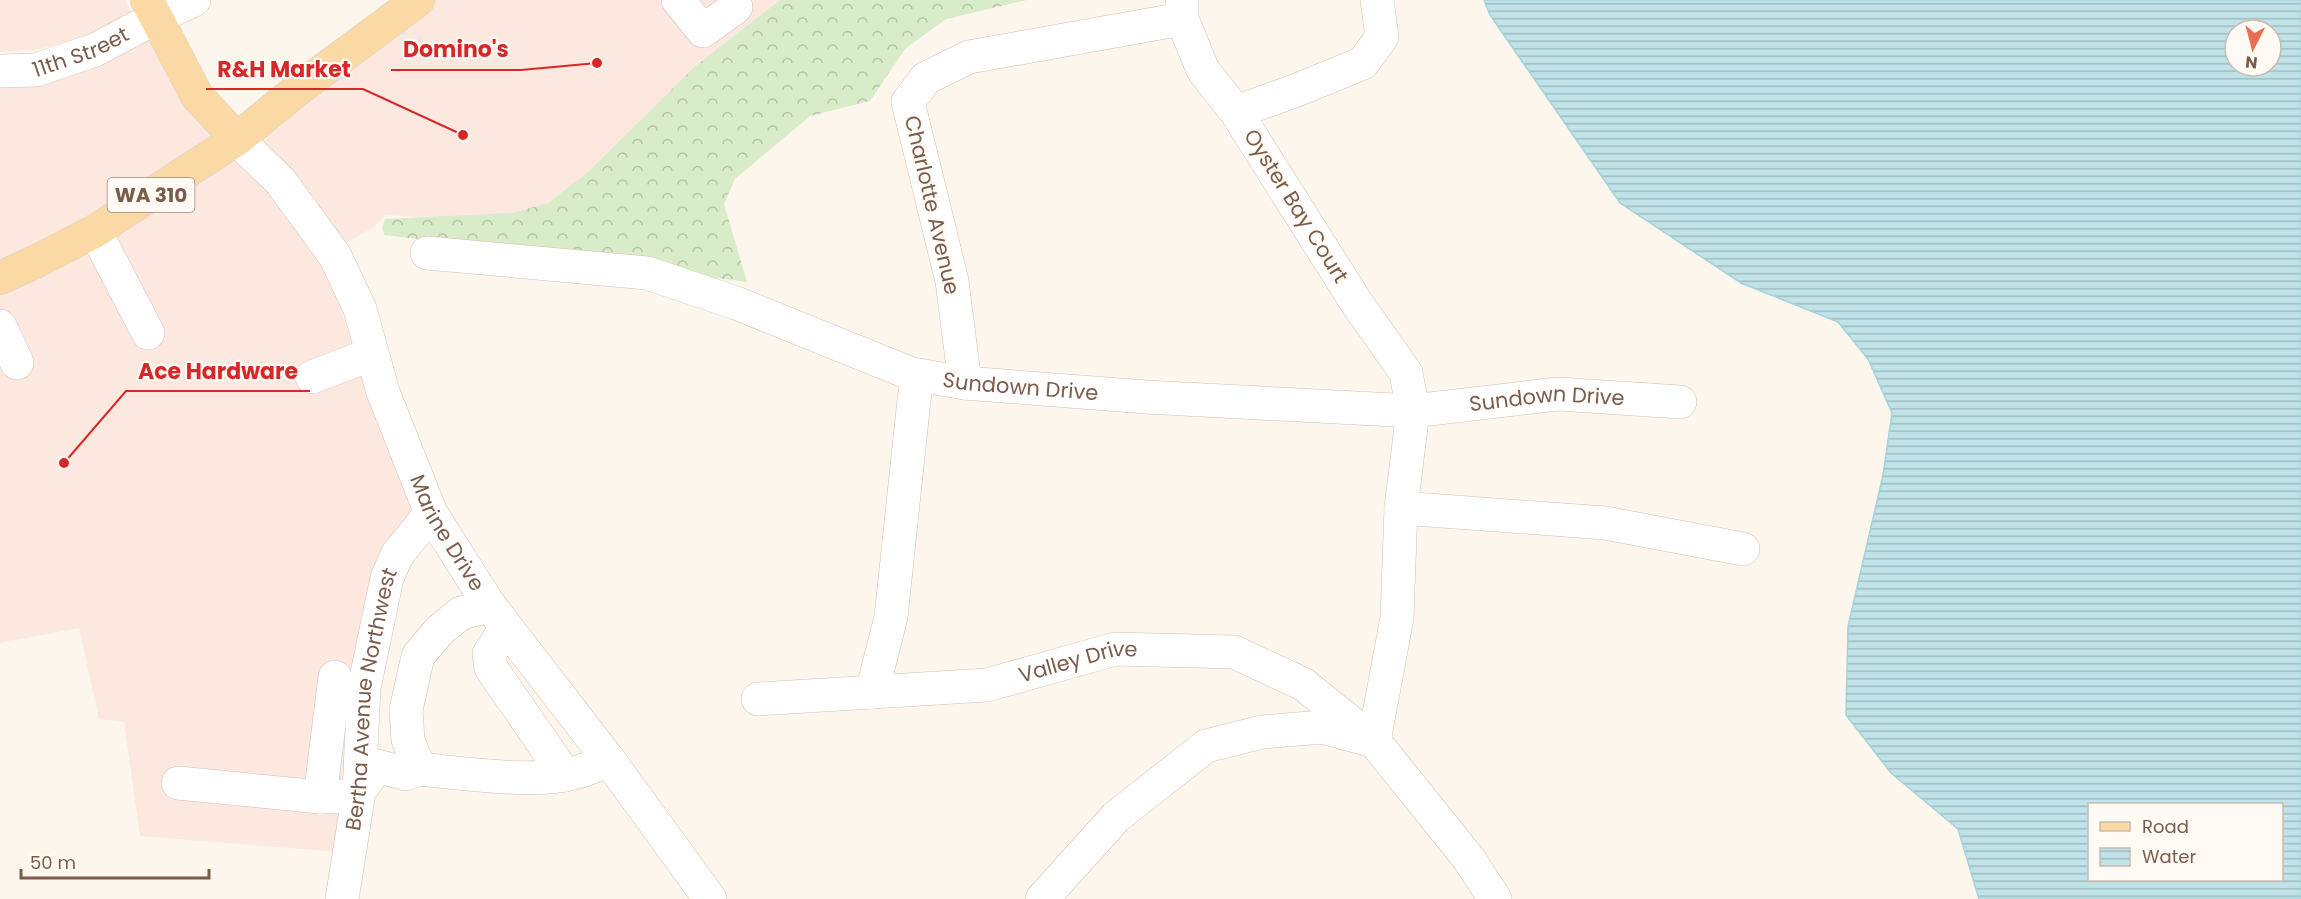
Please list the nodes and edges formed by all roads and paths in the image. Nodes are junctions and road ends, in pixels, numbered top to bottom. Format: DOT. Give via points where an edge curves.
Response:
graph roads {
  1 [pos="194,0"];
  2 [pos="418,0"];
  3 [pos="678,0"];
  4 [pos="1377,0"];
  5 [pos="737,2"];
  6 [pos="151,9"];
  7 [pos="1182,10"];
  8 [pos="0,71"];
  9 [pos="1236,112"];
  10 [pos="237,139"];
  11 [pos="94,231"];
  12 [pos="427,252"];
  13 [pos="0,278"];
  14 [pos="0,326"];
  15 [pos="148,333"];
  16 [pos="372,354"];
  17 [pos="17,363"];
  18 [pos="918,375"];
  19 [pos="312,377"];
  20 [pos="965,382"];
  21 [pos="1680,402"];
  22 [pos="1413,411"];
  23 [pos="1401,508"];
  24 [pos="431,513"];
  25 [pos="1743,549"];
  26 [pos="498,617"];
  27 [pos="335,677"];
  28 [pos="872,692"];
  29 [pos="758,699"];
  30 [pos="1374,741"];
  31 [pos="609,760"];
  32 [pos="419,769"];
  33 [pos="565,775"];
  34 [pos="178,783"];
  35 [pos="359,792"];
  36 [pos="320,797"];
  37 [pos="342,899"];
  38 [pos="710,899"];
  39 [pos="1042,899"];
  40 [pos="1495,899"];
  1 -- 6 [label="street, 11th Street"];
  2 -- 10 [label="main road, WA 310" via="298,88"];
  3 -- 5 [label="street" via="703,31"];
  4 -- 9 [label="street" via="1382,37 1363,63"];
  6 -- 8 [label="street, 11th Street" via="95,50 36,70"];
  6 -- 10 [label="main road" via="197,96"];
  7 -- 9 [label="street, Oyster Bay Court" via="1203,70"];
  7 -- 20 [label="street, Charlotte Avenue" via="1107,33 969,57 926,78 908,102 952,281"];
  9 -- 22 [label="street, Oyster Bay Court" via="1356,302 1406,373"];
  10 -- 11 [label="main road, WA 310"];
  10 -- 16 [label="street, Marine Drive" via="281,182 335,256 360,309"];
  11 -- 13 [label="main road, WA 310"];
  11 -- 15 [label="street"];
  12 -- 18 [label="street, Sundown Drive" via="647,273 736,303"];
  14 -- 17 [label="street"];
  16 -- 19 [label="street"];
  16 -- 24 [label="street, Marine Drive"];
  18 -- 20 [label="street, Sundown Drive"];
  18 -- 28 [label="street" via="891,617"];
  20 -- 22 [label="street, Sundown Drive" via="1146,397"];
  21 -- 22 [label="street, Sundown Drive" via="1558,394"];
  22 -- 23 [label="street"];
  23 -- 25 [label="street" via="1605,524"];
  23 -- 30 [label="street" via="1397,618"];
  24 -- 26 [label="street, Marine Drive"];
  24 -- 35 [label="street, Bertha Avenue Northwest" via="397,555 387,578 364,688"];
  26 -- 31 [label="street, Marine Drive"];
  26 -- 32 [label="street" via="461,613 418,656 406,710 408,740"];
  26 -- 33 [label="street" via="489,654 491,668"];
  27 -- 36 [label="street"];
  28 -- 29 [label="street, Valley Drive"];
  28 -- 30 [label="street, Valley Drive" via="987,685 1115,649 1234,652 1303,684"];
  30 -- 39 [label="street" via="1322,727 1262,732 1206,746 1116,817"];
  30 -- 40 [label="street, Valley Drive" via="1469,859"];
  31 -- 33 [label="street"];
  31 -- 38 [label="street, Marine Drive"];
  32 -- 33 [label="street" via="514,777"];
  32 -- 35 [label="street" via="406,774 376,766"];
  34 -- 36 [label="street"];
  35 -- 36 [label="street"];
  35 -- 37 [label="street, Bertha Avenue Northwest"];
}
